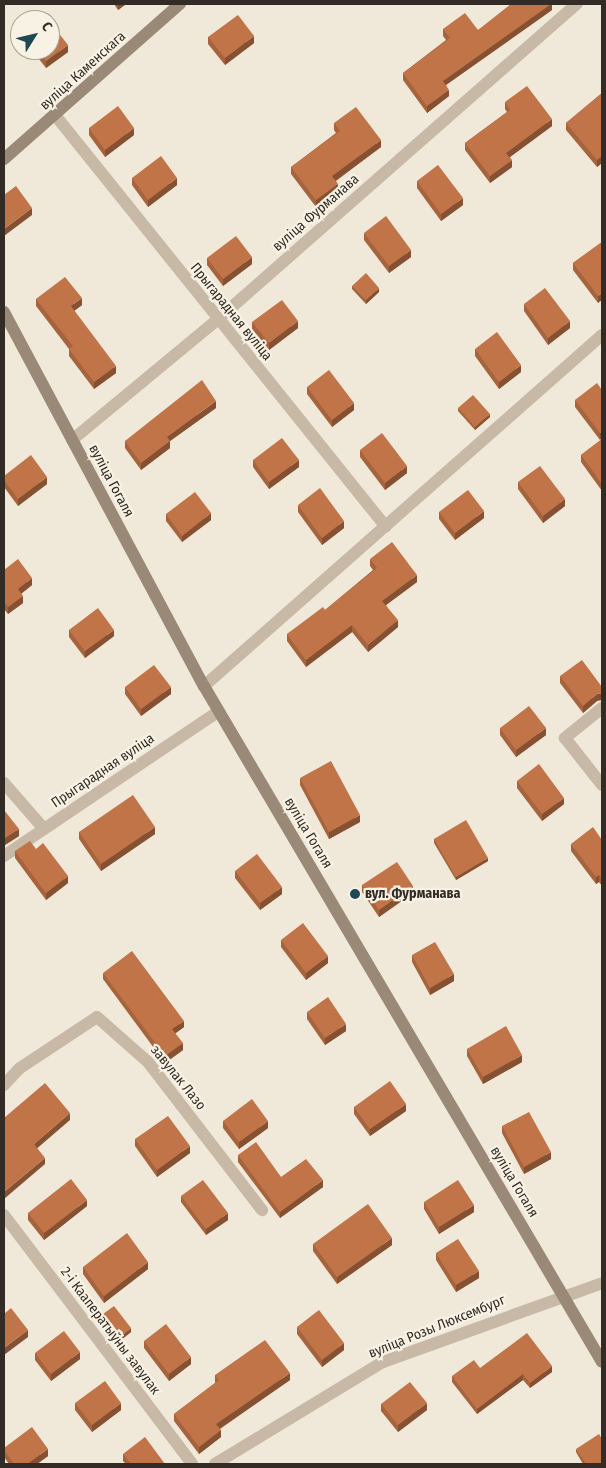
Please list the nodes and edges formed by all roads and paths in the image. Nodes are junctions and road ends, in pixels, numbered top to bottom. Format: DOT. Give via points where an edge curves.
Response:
graph roads {
  1 [pos="180,4"];
  2 [pos="577,4"];
  3 [pos="55,115"];
  4 [pos="4,159"];
  5 [pos="4,312"];
  6 [pos="218,320"];
  7 [pos="602,335"];
  8 [pos="72,440"];
  9 [pos="386,527"];
  10 [pos="204,686"];
  11 [pos="602,708"];
  12 [pos="219,711"];
  13 [pos="4,783"];
  14 [pos="602,785"];
  15 [pos="44,829"];
  16 [pos="4,856"];
  17 [pos="4,1086"];
  18 [pos="262,1210"];
  19 [pos="4,1215"];
  20 [pos="602,1283"];
  21 [pos="563,1295"];
  22 [pos="602,1362"];
  23 [pos="192,1464"];
  24 [pos="215,1464"];
  1 -- 3 [label="main road, вуліца Каменскага"];
  2 -- 6 [label="street, вуліца Фурманава"];
  3 -- 4 [label="main road, вуліца Каменскага"];
  3 -- 6 [label="street, Прыгарадная вуліца"];
  5 -- 8 [label="main road, вуліца Гогаля"];
  6 -- 8 [label="street, вуліца Фурманава"];
  6 -- 9 [label="street, Прыгарадная вуліца"];
  7 -- 9 [label="street"];
  8 -- 10 [label="main road, вуліца Гогаля"];
  9 -- 10 [label="street"];
  10 -- 12 [label="main road, вуліца Гогаля"];
  11 -- 14 [label="street" via="566,738"];
  12 -- 15 [label="street, Прыгарадная вуліца"];
  12 -- 21 [label="main road, вуліца Гогаля"];
  13 -- 15 [label="street"];
  15 -- 16 [label="street, Прыгарадная вуліца"];
  17 -- 18 [label="street, завулак Лазо" via="20,1068 97,1017 148,1062"];
  19 -- 23 [label="street, 2-і Кааператыўны завулак"];
  20 -- 21 [label="street, вуліца Розы Люксембург"];
  21 -- 22 [label="main road, вуліца Гогаля"];
  21 -- 24 [label="street, вуліца Розы Люксембург" via="382,1362"];
}
